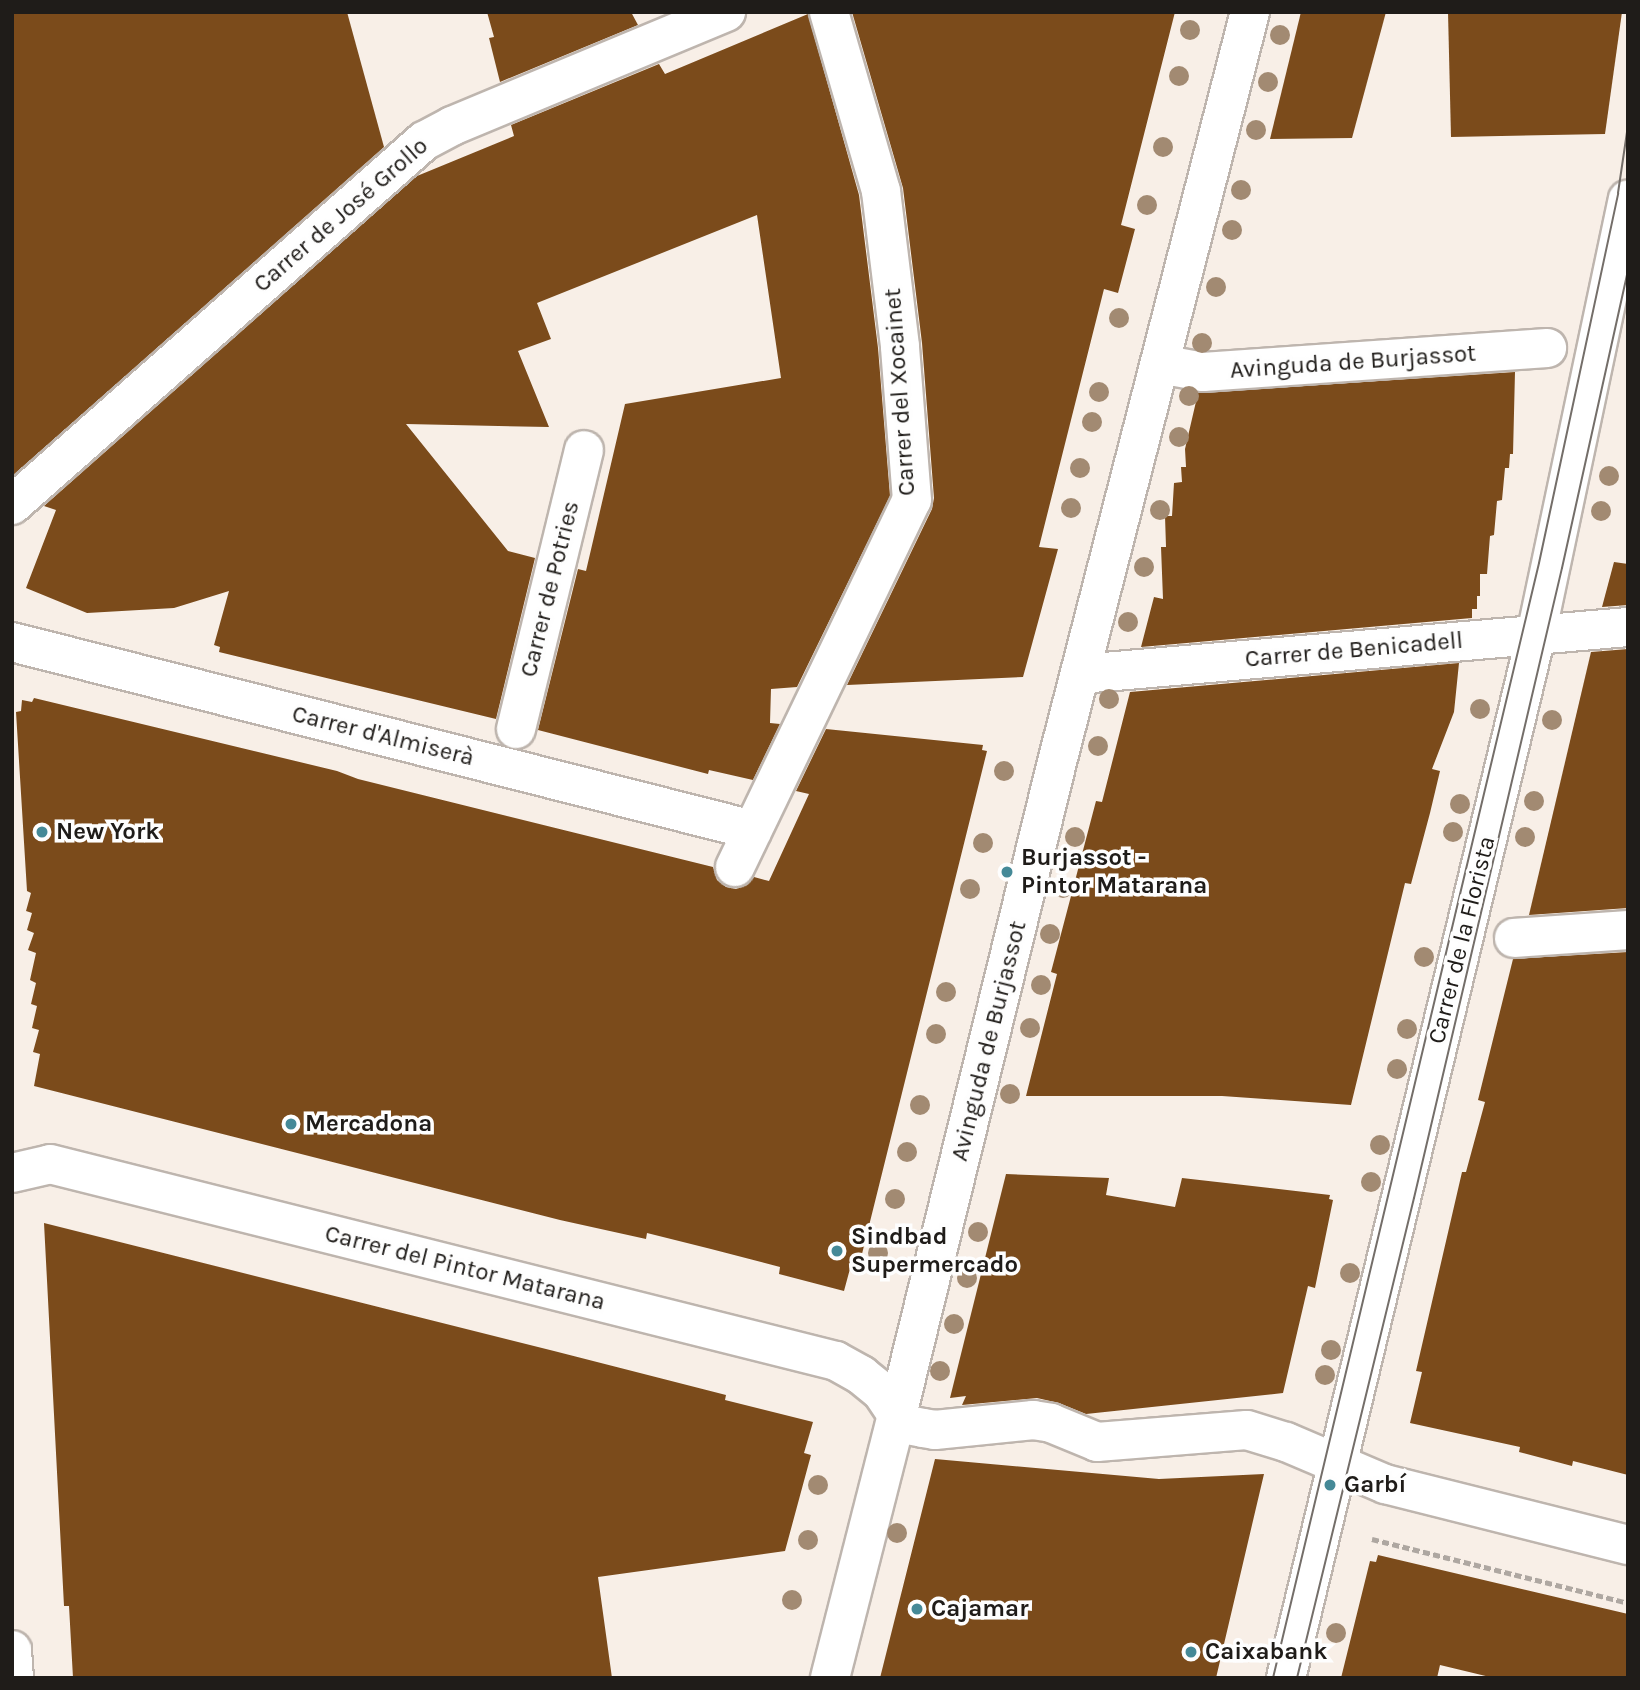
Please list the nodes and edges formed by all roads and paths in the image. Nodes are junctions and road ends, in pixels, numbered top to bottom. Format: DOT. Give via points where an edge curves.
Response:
graph roads {
  1 [pos="726,12"];
  2 [pos="829,12"];
  3 [pos="1250,12"];
  4 [pos="1628,200"];
  5 [pos="1547,348"];
  6 [pos="1160,364"];
  7 [pos="584,450"];
  8 [pos="12,505"];
  9 [pos="1628,627"];
  10 [pos="1536,635"];
  11 [pos="12,642"];
  12 [pos="1081,674"];
  13 [pos="516,729"];
  14 [pos="753,830"];
  15 [pos="735,867"];
  16 [pos="1628,930"];
  17 [pos="1514,938"];
  18 [pos="12,1172"];
  19 [pos="897,1416"];
  20 [pos="1336,1464"];
  21 [pos="1371,1539"];
  22 [pos="1628,1545"];
  23 [pos="1628,1603"];
  24 [pos="12,1650"];
  25 [pos="14,1678"];
  26 [pos="830,1678"];
  27 [pos="1286,1678"];
  1 -- 8 [label="street, Carrer de José Grollo" via="424,141"];
  2 -- 14 [label="street, Carrer del Xocainet" via="881,191 912,500"];
  3 -- 6 [label="street, Avinguda de Burjassot"];
  4 -- 10 [label="street, Carrer de la Florista"];
  5 -- 6 [label="street, Avinguda de Burjassot" via="1203,372"];
  6 -- 12 [label="street, Avinguda de Burjassot"];
  7 -- 13 [label="street, Carrer de Potries"];
  9 -- 10 [label="street, Carrer de Benicadell"];
  10 -- 12 [label="street, Carrer de Benicadell"];
  10 -- 20 [label="street, Carrer de la Florista"];
  11 -- 14 [label="street, Carrer d'Almiserà"];
  12 -- 19 [label="street, Avinguda de Burjassot"];
  14 -- 15 [label="street, Carrer del Xocainet"];
  16 -- 17 [label="street"];
  18 -- 19 [label="street, Carrer del Pintor Matarana" via="50,1164 836,1361 881,1391"];
  19 -- 20 [label="street" via="908,1425 935,1430 1033,1420 1097,1443 1247,1430"];
  19 -- 26 [label="street, Avinguda de Burjassot"];
  20 -- 22 [label="street" via="1385,1484"];
  20 -- 27 [label="street, Carrer de la Florista"];
  21 -- 23 [label="path"];
  24 -- 25 [label="street"];
}
